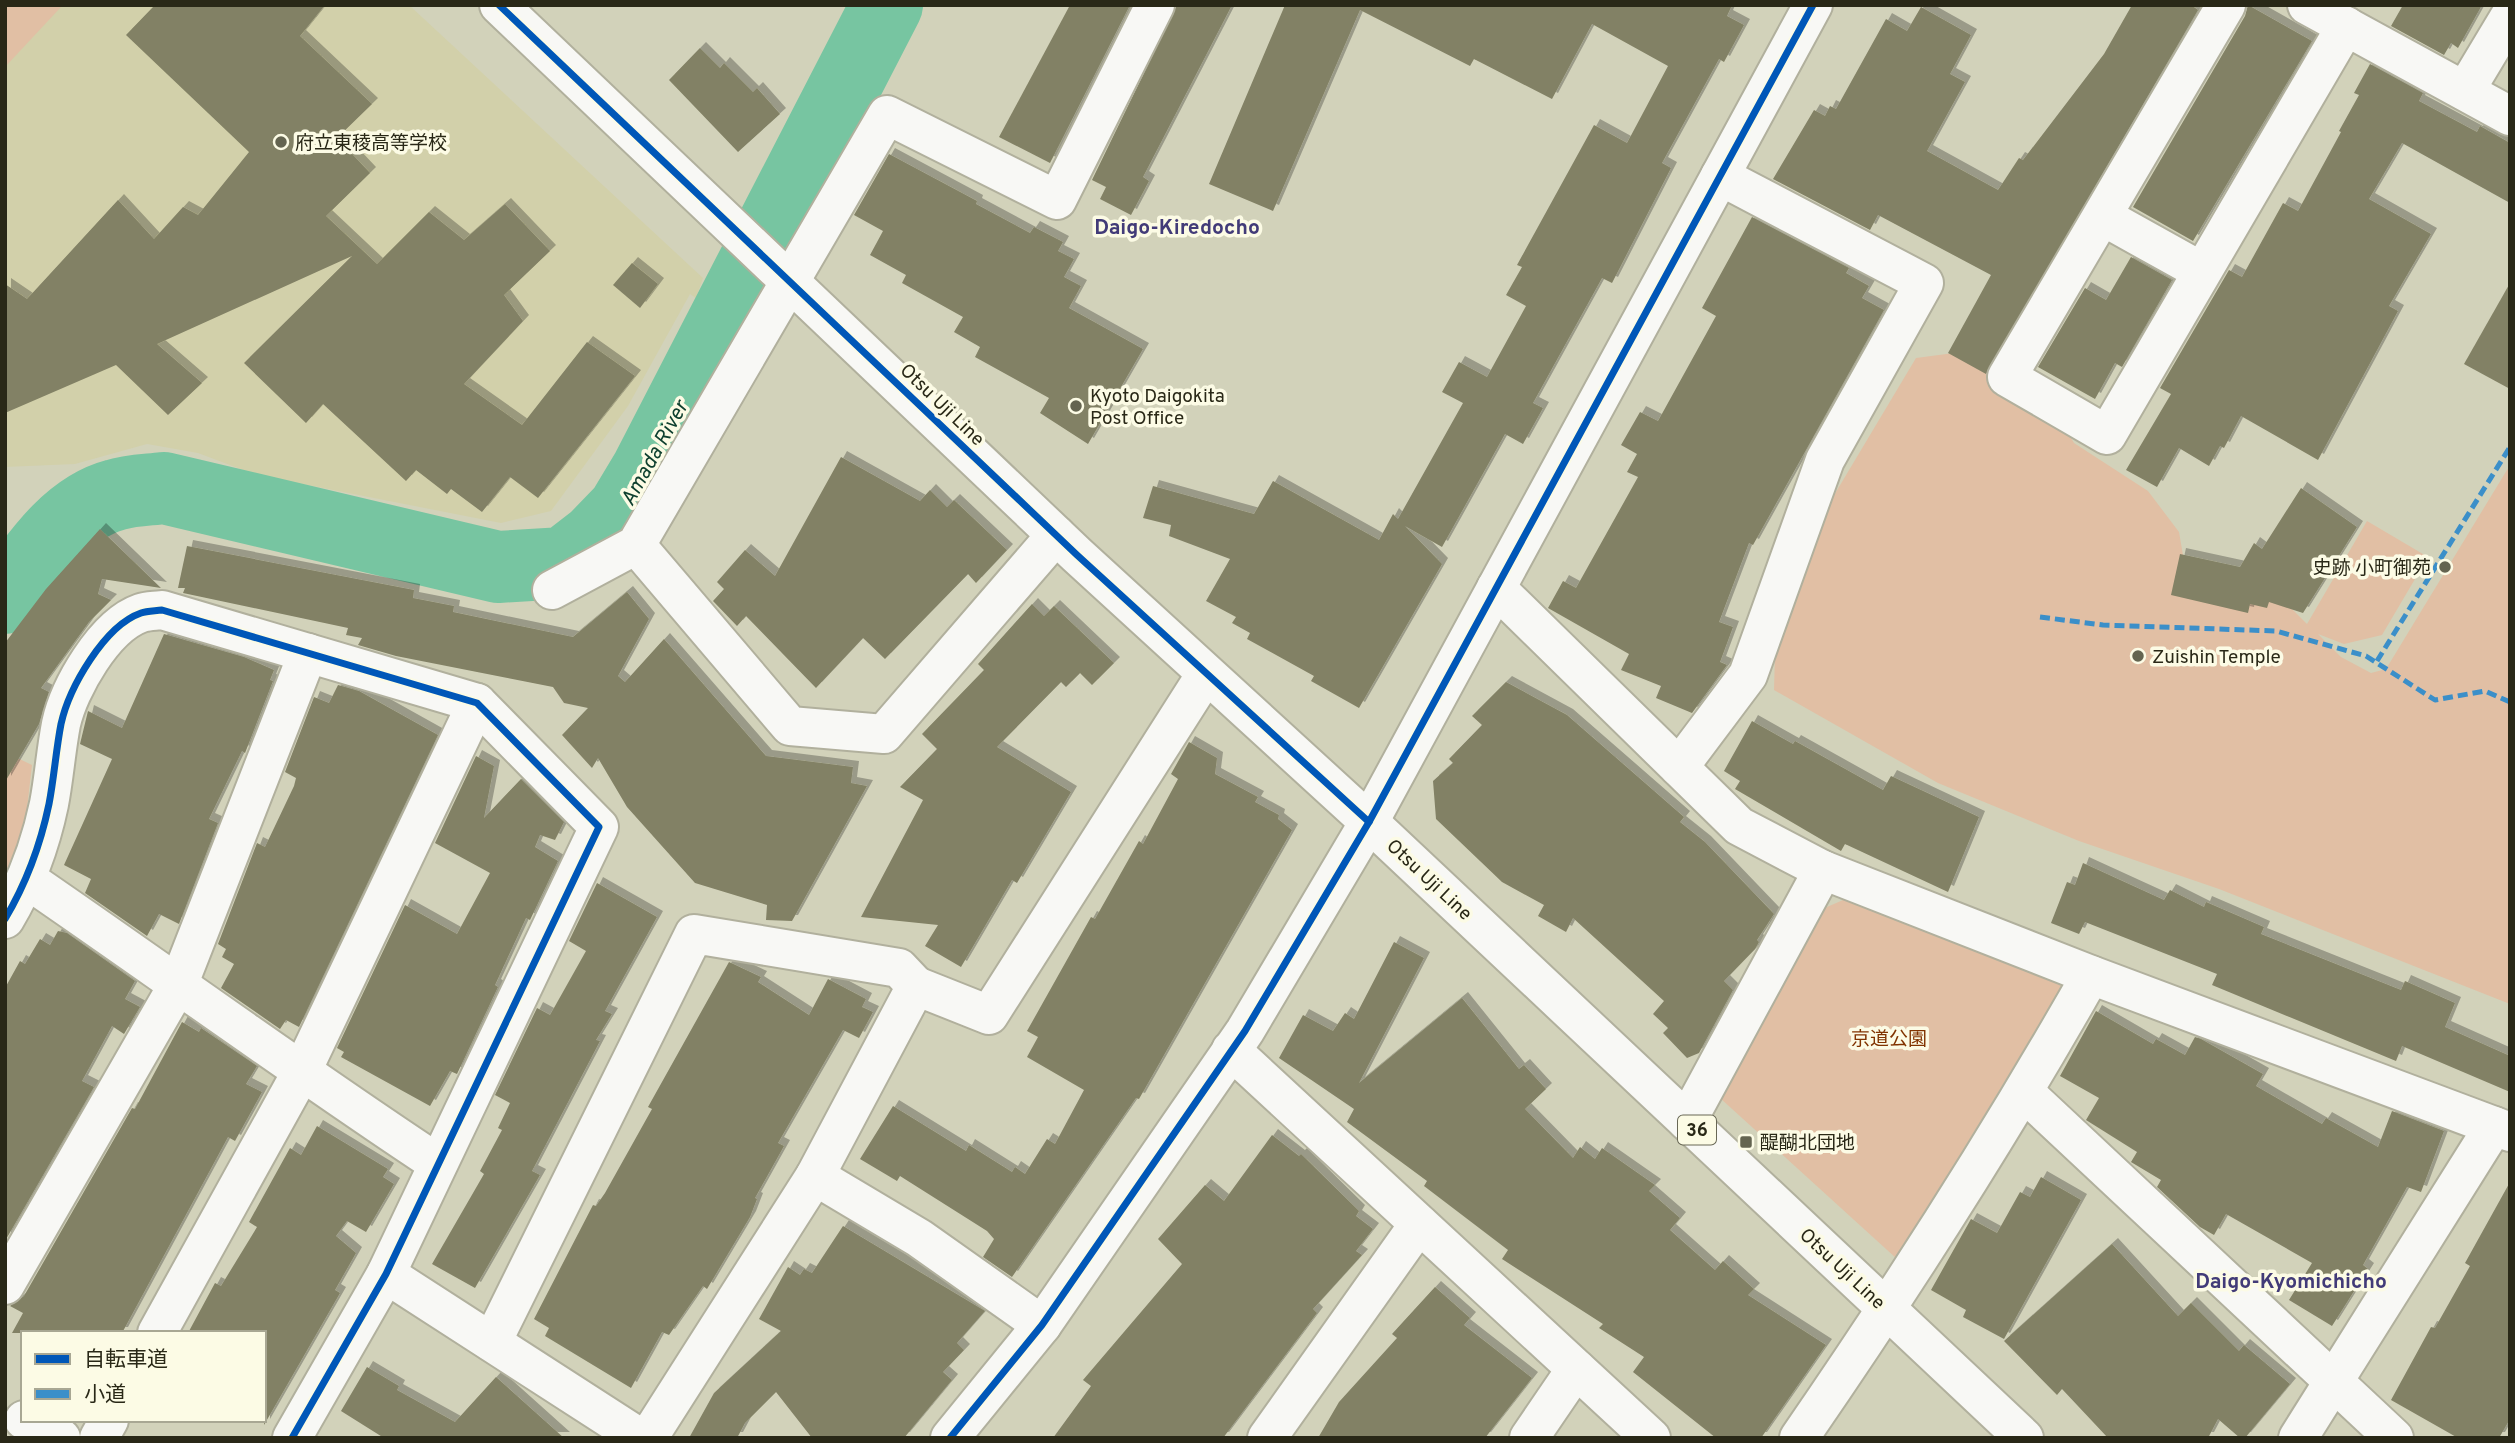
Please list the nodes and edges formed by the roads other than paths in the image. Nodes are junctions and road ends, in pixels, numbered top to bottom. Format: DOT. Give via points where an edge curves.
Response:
graph roads {
  1 [pos="499,5"];
  2 [pos="1155,5"];
  3 [pos="1813,5"];
  4 [pos="2227,5"];
  5 [pos="2307,5"];
  6 [pos="2510,16"];
  7 [pos="2346,26"];
  8 [pos="2465,91"];
  9 [pos="2510,116"];
  10 [pos="1720,176"];
  11 [pos="2104,217"];
  12 [pos="2201,271"];
  13 [pos="792,281"];
  14 [pos="1056,535"];
  15 [pos="636,545"];
  16 [pos="1496,588"];
  17 [pos="552,590"];
  18 [pos="308,653"];
  19 [pos="1206,674"];
  20 [pos="477,704"];
  21 [pos="1679,767"];
  22 [pos="1369,822"];
  23 [pos="1823,870"];
  24 [pos="28,880"];
  25 [pos="5,919"];
  26 [pos="2091,975"];
  27 [pos="179,983"];
  28 [pos="916,986"];
  29 [pos="1231,1051"];
  30 [pos="301,1073"];
  31 [pos="2024,1092"];
  32 [pos="1687,1121"];
  33 [pos="2502,1129"];
  34 [pos="437,1163"];
  35 [pos="815,1176"];
  36 [pos="1419,1224"];
  37 [pos="386,1274"];
  38 [pos="5,1284"];
  39 [pos="1888,1310"];
  40 [pos="1042,1325"];
  41 [pos="158,1331"];
  42 [pos="492,1342"];
  43 [pos="1576,1369"];
  44 [pos="2334,1382"];
  45 [pos="5,1411"];
  46 [pos="21,1419"];
  47 [pos="27,1422"];
  48 [pos="108,1422"];
  49 [pos="293,1437"];
  50 [pos="61,1438"];
  51 [pos="99,1438"];
  52 [pos="640,1438"];
  53 [pos="649,1438"];
  54 [pos="950,1438"];
  55 [pos="1267,1438"];
  56 [pos="1529,1438"];
  57 [pos="1651,1438"];
  58 [pos="1799,1438"];
  59 [pos="2024,1438"];
  60 [pos="2298,1438"];
  61 [pos="2394,1438"];
  1 -- 13 [label="street, Otsu Uji Line / 36"];
  2 -- 13 [label="street" via="1058,200 887,115"];
  3 -- 10 [label="street"];
  4 -- 11 [label="street"];
  5 -- 7 [label="street"];
  6 -- 8 [label="street"];
  7 -- 8 [label="street"];
  7 -- 12 [label="street"];
  8 -- 9 [label="street"];
  10 -- 16 [label="street"];
  10 -- 21 [label="street" via="1924,283 1825,460 1748,675"];
  11 -- 12 [label="street"];
  11 -- 12 [label="street" via="2007,377 2107,435"];
  13 -- 14 [label="street, Otsu Uji Line / 36"];
  13 -- 15 [label="street"];
  14 -- 15 [label="street" via="884,734 790,726"];
  14 -- 19 [label="street, Otsu Uji Line / 36"];
  15 -- 17 [label="street"];
  16 -- 21 [label="street"];
  16 -- 22 [label="street"];
  18 -- 20 [label="street"];
  18 -- 24 [label="street" via="162,610 140,614 114,630 92,659 62,722 49,805"];
  18 -- 27 [label="street"];
  19 -- 22 [label="street, Otsu Uji Line / 36"];
  19 -- 28 [label="street" via="989,1015"];
  20 -- 30 [label="street"];
  20 -- 34 [label="street" via="599,827"];
  21 -- 23 [label="street" via="1739,826"];
  22 -- 29 [label="street"];
  22 -- 32 [label="street, Otsu Uji Line / 36"];
  23 -- 26 [label="street"];
  23 -- 32 [label="street"];
  24 -- 25 [label="street"];
  24 -- 27 [label="street"];
  26 -- 31 [label="street"];
  26 -- 33 [label="street"];
  27 -- 30 [label="street"];
  27 -- 38 [label="street"];
  28 -- 35 [label="street"];
  28 -- 42 [label="street" via="899,968 694,934"];
  29 -- 36 [label="street"];
  29 -- 40 [label="street"];
  30 -- 34 [label="street"];
  30 -- 41 [label="street"];
  31 -- 39 [label="street"];
  31 -- 44 [label="street"];
  32 -- 39 [label="street, Otsu Uji Line / 36"];
  33 -- 44 [label="street"];
  34 -- 37 [label="street"];
  35 -- 40 [label="street" via="919,1238"];
  35 -- 53 [label="street"];
  36 -- 43 [label="street"];
  36 -- 55 [label="street"];
  37 -- 42 [label="street"];
  37 -- 49 [label="street"];
  39 -- 58 [label="street"];
  39 -- 59 [label="street, Otsu Uji Line / 36"];
  40 -- 54 [label="street"];
  42 -- 52 [label="street"];
  43 -- 56 [label="street"];
  43 -- 57 [label="street"];
  44 -- 60 [label="street"];
  44 -- 61 [label="street"];
  45 -- 46 [label="street"];
  47 -- 50 [label="street"];
  48 -- 51 [label="street"];
}
